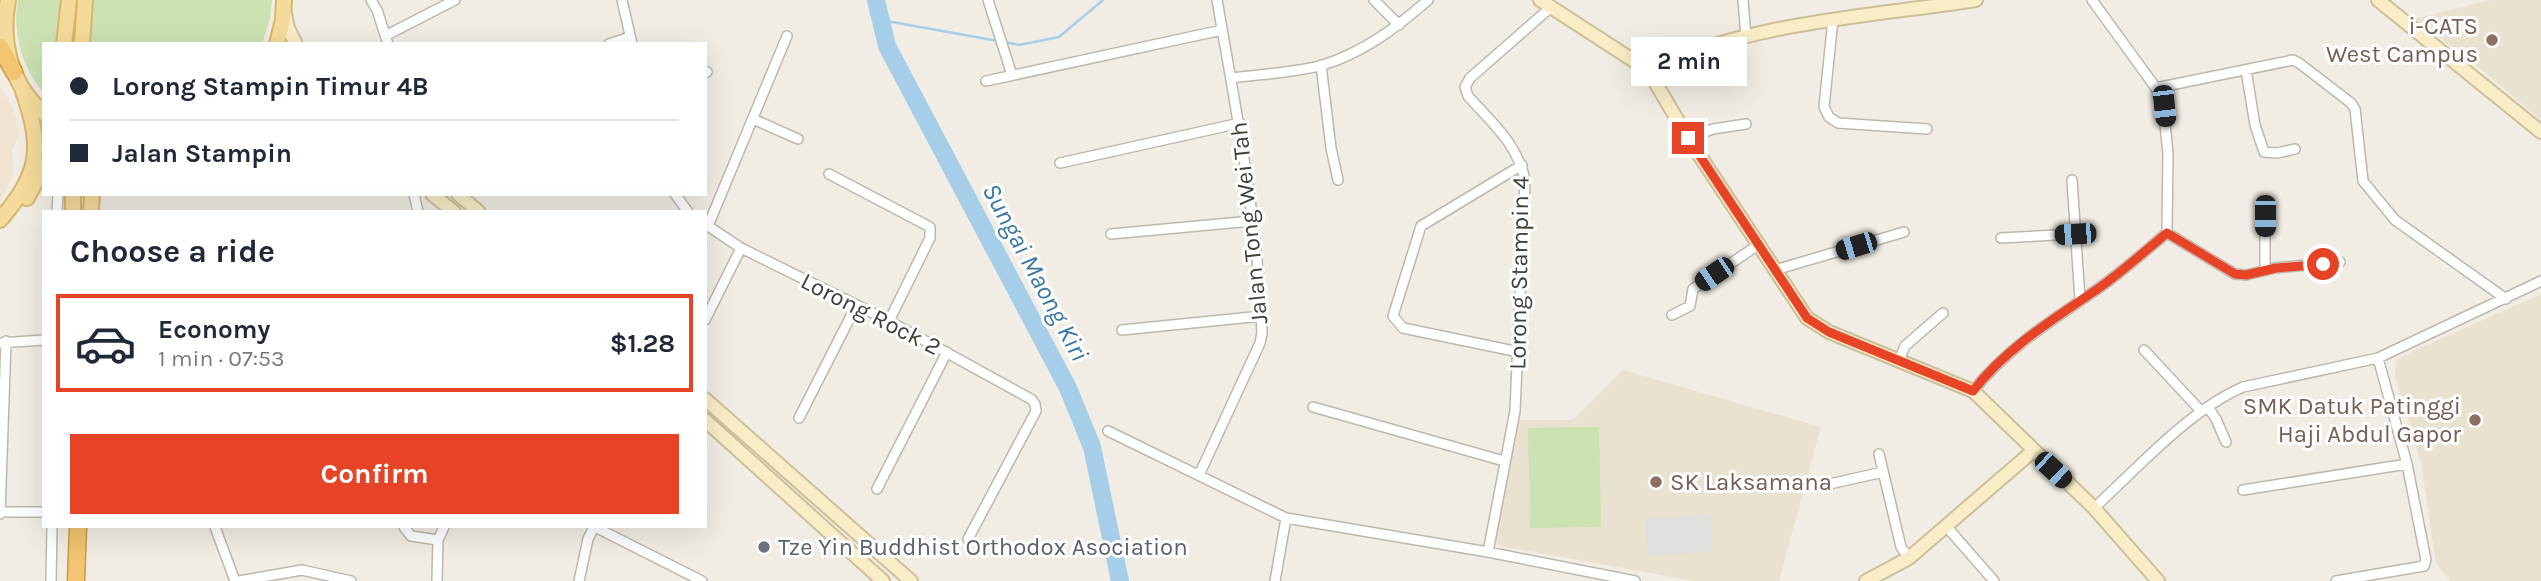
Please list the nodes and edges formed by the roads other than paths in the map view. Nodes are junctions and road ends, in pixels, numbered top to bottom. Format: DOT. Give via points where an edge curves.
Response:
graph roads {
  1 [pos="8,0"];
  2 [pos="69,0"];
  3 [pos="85,0"];
  4 [pos="371,0"];
  5 [pos="455,0"];
  6 [pos="622,0"];
  7 [pos="988,0"];
  8 [pos="1217,0"];
  9 [pos="1374,0"];
  10 [pos="1428,0"];
  11 [pos="1742,0"];
  12 [pos="1976,0"];
  13 [pos="2092,0"];
  14 [pos="2378,0"];
  15 [pos="1943,2"];
  16 [pos="284,3"];
  17 [pos="1545,4"];
  18 [pos="1833,19"];
  19 [pos="1399,25"];
  20 [pos="1222,30"];
  21 [pos="787,36"];
  22 [pos="1746,37"];
  23 [pos="388,39"];
  24 [pos="631,40"];
  25 [pos="64,42"];
  26 [pos="82,42"];
  27 [pos="277,42"];
  28 [pos="295,42"];
  29 [pos="0,47"];
  30 [pos="1321,65"];
  31 [pos="2246,69"];
  32 [pos="1648,70"];
  33 [pos="14,72"];
  34 [pos="1012,75"];
  35 [pos="1231,78"];
  36 [pos="986,80"];
  37 [pos="2156,88"];
  38 [pos="23,91"];
  39 [pos="42,111"];
  40 [pos="753,119"];
  41 [pos="1240,123"];
  42 [pos="1746,124"];
  43 [pos="1927,129"];
  44 [pos="2541,132"];
  45 [pos="1688,138"];
  46 [pos="798,139"];
  47 [pos="2295,149"];
  48 [pos="1060,163"];
  49 [pos="1522,165"];
  50 [pos="42,170"];
  51 [pos="829,174"];
  52 [pos="1338,180"];
  53 [pos="2072,180"];
  54 [pos="434,196"];
  55 [pos="460,196"];
  56 [pos="452,210"];
  57 [pos="477,210"];
  58 [pos="2265,216"];
  59 [pos="0,220"];
  60 [pos="1252,221"];
  61 [pos="707,225"];
  62 [pos="0,231"];
  63 [pos="1904,232"];
  64 [pos="2167,233"];
  65 [pos="1111,234"];
  66 [pos="2075,234"];
  67 [pos="2001,238"];
  68 [pos="1758,246"];
  69 [pos="741,248"];
  70 [pos="2340,262"];
  71 [pos="1775,270"];
  72 [pos="2265,270"];
  73 [pos="2541,281"];
  74 [pos="2506,299"];
  75 [pos="2080,300"];
  76 [pos="856,306"];
  77 [pos="1944,313"];
  78 [pos="1672,315"];
  79 [pos="707,316"];
  80 [pos="1262,316"];
  81 [pos="889,321"];
  82 [pos="1122,330"];
  83 [pos="42,340"];
  84 [pos="3,342"];
  85 [pos="2144,350"];
  86 [pos="947,352"];
  87 [pos="1519,352"];
  88 [pos="2378,358"];
  89 [pos="1899,360"];
  90 [pos="1973,391"];
  91 [pos="707,401"];
  92 [pos="1313,407"];
  93 [pos="2204,409"];
  94 [pos="799,418"];
  95 [pos="707,422"];
  96 [pos="1108,431"];
  97 [pos="2226,442"];
  98 [pos="2033,451"];
  99 [pos="1879,454"];
  100 [pos="1504,461"];
  101 [pos="2407,464"];
  102 [pos="1883,472"];
  103 [pos="1199,475"];
  104 [pos="1825,485"];
  105 [pos="877,489"];
  106 [pos="2243,490"];
  107 [pos="2094,508"];
  108 [pos="42,512"];
  109 [pos="0,513"];
  110 [pos="1286,518"];
  111 [pos="1946,526"];
  112 [pos="52,528"];
  113 [pos="78,528"];
  114 [pos="215,528"];
  115 [pos="405,528"];
  116 [pos="444,528"];
  117 [pos="594,528"];
  118 [pos="609,530"];
  119 [pos="968,539"];
  120 [pos="438,540"];
  121 [pos="1488,552"];
  122 [pos="1909,558"];
  123 [pos="51,581"];
  124 [pos="76,581"];
  125 [pos="237,581"];
  126 [pos="351,581"];
  127 [pos="437,581"];
  128 [pos="579,581"];
  129 [pos="702,581"];
  130 [pos="883,581"];
  131 [pos="911,581"];
  132 [pos="1275,581"];
  133 [pos="1635,581"];
  134 [pos="1866,581"];
  135 [pos="1994,581"];
  136 [pos="2158,581"];
  137 [pos="2336,581"];
  1 -- 33 [label="main road" via="5,32"];
  2 -- 25 [label="main road"];
  3 -- 26 [label="main road"];
  4 -- 23 [label="street"];
  5 -- 23 [label="street"];
  6 -- 24 [label="street"];
  7 -- 34 [label="street"];
  8 -- 20 [label="street, Jalan Tong Wei Tah"];
  9 -- 19 [label="street"];
  10 -- 19 [label="street"];
  11 -- 22 [label="street"];
  12 -- 15 [label="street"];
  13 -- 37 [label="street"];
  14 -- 44 [label="street"];
  15 -- 18 [label="street"];
  16 -- 27 [label="main road"];
  16 -- 28 [label="street"];
  17 -- 32 [label="street"];
  17 -- 49 [label="street, Lorong Stampin 4" via="1465,87 1513,146"];
  18 -- 22 [label="street"];
  18 -- 43 [label="street" via="1824,107 1829,117 1838,122"];
  19 -- 30 [label="street" via="1360,50"];
  20 -- 34 [label="street"];
  20 -- 35 [label="street, Jalan Tong Wei Tah"];
  21 -- 40 [label="street"];
  22 -- 32 [label="street"];
  29 -- 33 [label="highway"];
  30 -- 35 [label="street"];
  30 -- 52 [label="street"];
  31 -- 37 [label="street"];
  31 -- 47 [label="street" via="2264,152"];
  31 -- 74 [label="street" via="2293,60 2351,103 2363,180 2395,220"];
  32 -- 45 [label="street"];
  33 -- 38 [label="main road"];
  34 -- 36 [label="street"];
  35 -- 41 [label="street, Jalan Tong Wei Tah"];
  37 -- 64 [label="street" via="2164,106 2168,153"];
  38 -- 39 [label="main road"];
  38 -- 59 [label="main road" via="35,126 36,155 22,191"];
  40 -- 46 [label="street"];
  40 -- 61 [label="street"];
  41 -- 48 [label="street"];
  41 -- 60 [label="street, Jalan Tong Wei Tah"];
  42 -- 45 [label="street"];
  45 -- 68 [label="street"];
  49 -- 87 [label="street, Lorong Stampin 4"];
  49 -- 87 [label="street" via="1422,226 1393,316 1402,328"];
  50 -- 62 [label="main road" via="21,208"];
  51 -- 81 [label="street" via="930,226 930,238"];
  53 -- 66 [label="street"];
  54 -- 56 [label="street"];
  55 -- 57 [label="street"];
  58 -- 72 [label="street"];
  60 -- 65 [label="street"];
  60 -- 80 [label="street, Jalan Tong Wei Tah"];
  61 -- 69 [label="street, Lorong Rock 2"];
  63 -- 71 [label="street"];
  64 -- 72 [label="street" via="2235,274"];
  64 -- 75 [label="street"];
  66 -- 67 [label="street"];
  66 -- 75 [label="street"];
  68 -- 71 [label="street"];
  68 -- 78 [label="street" via="1693,289 1690,306"];
  69 -- 76 [label="street, Lorong Rock 2"];
  69 -- 79 [label="street"];
  70 -- 72 [label="street"];
  71 -- 89 [label="street" via="1817,326"];
  73 -- 74 [label="street"];
  74 -- 88 [label="street"];
  75 -- 90 [label="street" via="2040,328"];
  76 -- 81 [label="street, Lorong Rock 2"];
  76 -- 94 [label="street"];
  77 -- 89 [label="street" via="1905,346"];
  80 -- 82 [label="street"];
  80 -- 103 [label="street, Jalan Tong Wei Tah" via="1260,343"];
  81 -- 86 [label="street, Lorong Rock 2"];
  83 -- 84 [label="street"];
  84 -- 109 [label="street"];
  85 -- 93 [label="street"];
  86 -- 105 [label="street"];
  86 -- 119 [label="street, Lorong Rock 2" via="1031,399 1036,411"];
  87 -- 100 [label="street, Lorong Stampin 4" via="1515,411"];
  88 -- 93 [label="street" via="2243,387"];
  88 -- 101 [label="street"];
  89 -- 90 [label="street"];
  90 -- 98 [label="street"];
  91 -- 131 [label="street"];
  92 -- 100 [label="street"];
  93 -- 97 [label="street" via="2216,419"];
  93 -- 107 [label="street"];
  95 -- 130 [label="street"];
  96 -- 103 [label="street"];
  98 -- 107 [label="street"];
  98 -- 111 [label="street"];
  99 -- 102 [label="street"];
  100 -- 121 [label="street, Lorong Stampin 4"];
  101 -- 106 [label="street"];
  101 -- 137 [label="street" via="2424,566"];
  102 -- 104 [label="street"];
  102 -- 122 [label="street" via="1901,547"];
  103 -- 110 [label="street"];
  107 -- 136 [label="street"];
  108 -- 109 [label="street"];
  110 -- 121 [label="street"];
  110 -- 132 [label="street"];
  111 -- 122 [label="street"];
  111 -- 135 [label="street"];
  112 -- 123 [label="street"];
  113 -- 124 [label="highway"];
  114 -- 125 [label="street"];
  115 -- 120 [label="street" via="411,536"];
  116 -- 120 [label="street"];
  117 -- 128 [label="street"];
  118 -- 129 [label="street"];
  120 -- 127 [label="street"];
  121 -- 133 [label="street"];
  122 -- 134 [label="street"];
  125 -- 126 [label="street" via="302,570"];
}
